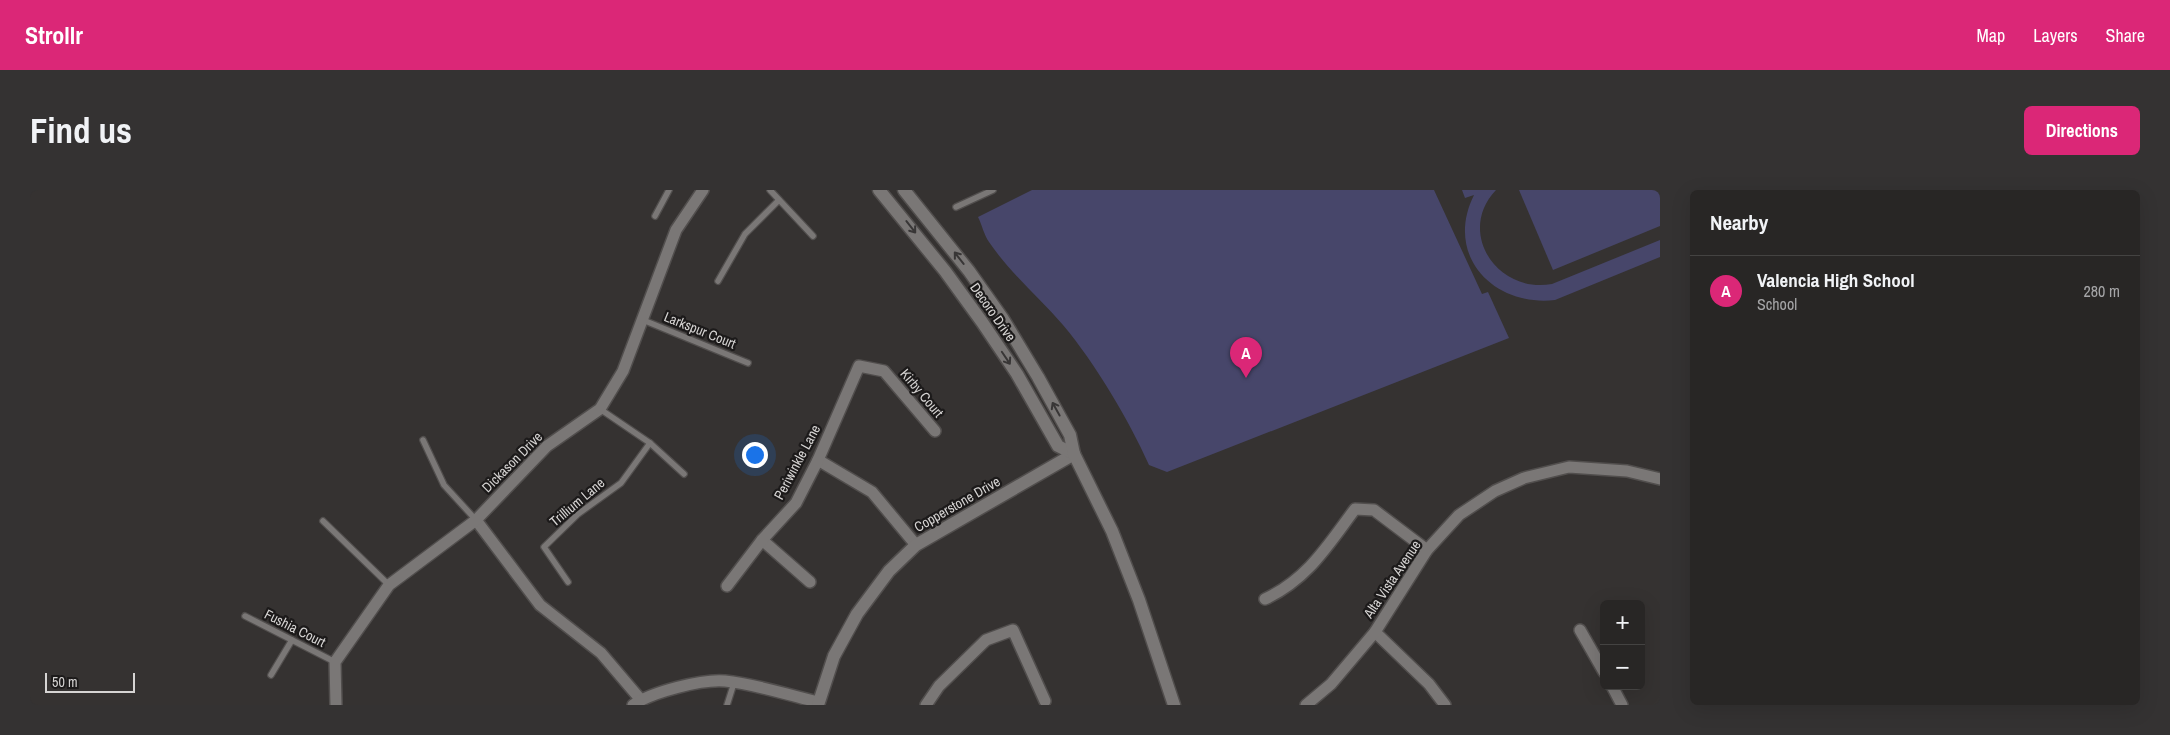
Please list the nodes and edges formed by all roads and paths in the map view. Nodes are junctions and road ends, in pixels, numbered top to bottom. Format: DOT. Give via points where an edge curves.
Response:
graph roads {
  1 [pos="668,190"];
  2 [pos="703,190"];
  3 [pos="770,190"];
  4 [pos="879,190"];
  5 [pos="904,190"];
  6 [pos="993,190"];
  7 [pos="779,200"];
  8 [pos="956,207"];
  9 [pos="655,216"];
  10 [pos="813,236"];
  11 [pos="718,281"];
  12 [pos="642,320"];
  13 [pos="748,362"];
  14 [pos="859,366"];
  15 [pos="600,409"];
  16 [pos="935,431"];
  17 [pos="423,440"];
  18 [pos="650,443"];
  19 [pos="1074,454"];
  20 [pos="818,460"];
  21 [pos="684,474"];
  22 [pos="1660,478"];
  23 [pos="476,520"];
  24 [pos="323,521"];
  25 [pos="762,540"];
  26 [pos="916,545"];
  27 [pos="1427,550"];
  28 [pos="568,582"];
  29 [pos="810,582"];
  30 [pos="389,584"];
  31 [pos="727,586"];
  32 [pos="1265,599"];
  33 [pos="245,616"];
  34 [pos="1580,630"];
  35 [pos="1375,632"];
  36 [pos="292,640"];
  37 [pos="335,662"];
  38 [pos="1600,665"];
  39 [pos="271,675"];
  40 [pos="734,683"];
  41 [pos="1614,690"];
  42 [pos="1045,701"];
  43 [pos="640,703"];
  44 [pos="818,703"];
  45 [pos="336,705"];
  46 [pos="727,705"];
  47 [pos="926,705"];
  48 [pos="1174,705"];
  49 [pos="1306,705"];
  50 [pos="1445,705"];
  51 [pos="1622,705"];
  1 -- 9 [label="lane"];
  2 -- 12 [label="street, Dickason Drive" via="676,230"];
  3 -- 7 [label="lane"];
  4 -- 19 [label="main road, Decoro Drive, one-way" via="946,271 982,322 1017,374 1058,446"];
  19 -- 5 [label="main road, Decoro Drive, one-way" via="1070,435 1003,320"];
  6 -- 8 [label="lane"];
  7 -- 10 [label="lane"];
  7 -- 11 [label="lane" via="745,234"];
  12 -- 13 [label="lane, Larkspur Court"];
  12 -- 15 [label="street, Dickason Drive" via="623,372"];
  14 -- 16 [label="street, Kirby Court" via="884,370"];
  14 -- 20 [label="street, Periwinkle Lane"];
  15 -- 18 [label="lane"];
  15 -- 23 [label="street, Dickason Drive" via="547,446"];
  17 -- 23 [label="lane" via="444,485"];
  18 -- 21 [label="lane"];
  18 -- 28 [label="lane, Trillium Lane" via="621,482 578,514 544,547"];
  19 -- 26 [label="main road, Copperstone Drive"];
  19 -- 48 [label="main road, Decoro Drive" via="1112,531"];
  20 -- 25 [label="street, Periwinkle Lane" via="796,503"];
  20 -- 26 [label="street" via="872,492"];
  22 -- 27 [label="street, Alta Vista Avenue" via="1627,471 1569,467 1524,478 1495,491 1459,515"];
  23 -- 30 [label="street, Dickason Drive"];
  23 -- 43 [label="street" via="540,605 601,653"];
  24 -- 30 [label="lane"];
  25 -- 29 [label="street"];
  25 -- 31 [label="street, Periwinkle Lane"];
  26 -- 44 [label="main road, Copperstone Drive" via="857,614 834,656"];
  27 -- 32 [label="street" via="1374,510 1355,509 1311,568 1285,590"];
  27 -- 35 [label="street, Alta Vista Avenue"];
  30 -- 37 [label="street, Dickason Drive"];
  33 -- 36 [label="lane, Fushia Court"];
  34 -- 38 [label="street"];
  35 -- 49 [label="street, Alta Vista Avenue" via="1331,684"];
  35 -- 50 [label="street" via="1429,684"];
  36 -- 37 [label="lane, Fushia Court"];
  36 -- 39 [label="lane"];
  37 -- 45 [label="street"];
  40 -- 43 [label="street" via="723,681 680,687"];
  40 -- 44 [label="street"];
  40 -- 46 [label="lane"];
  41 -- 51 [label="street"];
  42 -- 47 [label="street" via="1013,630 986,640 939,686"];
}
